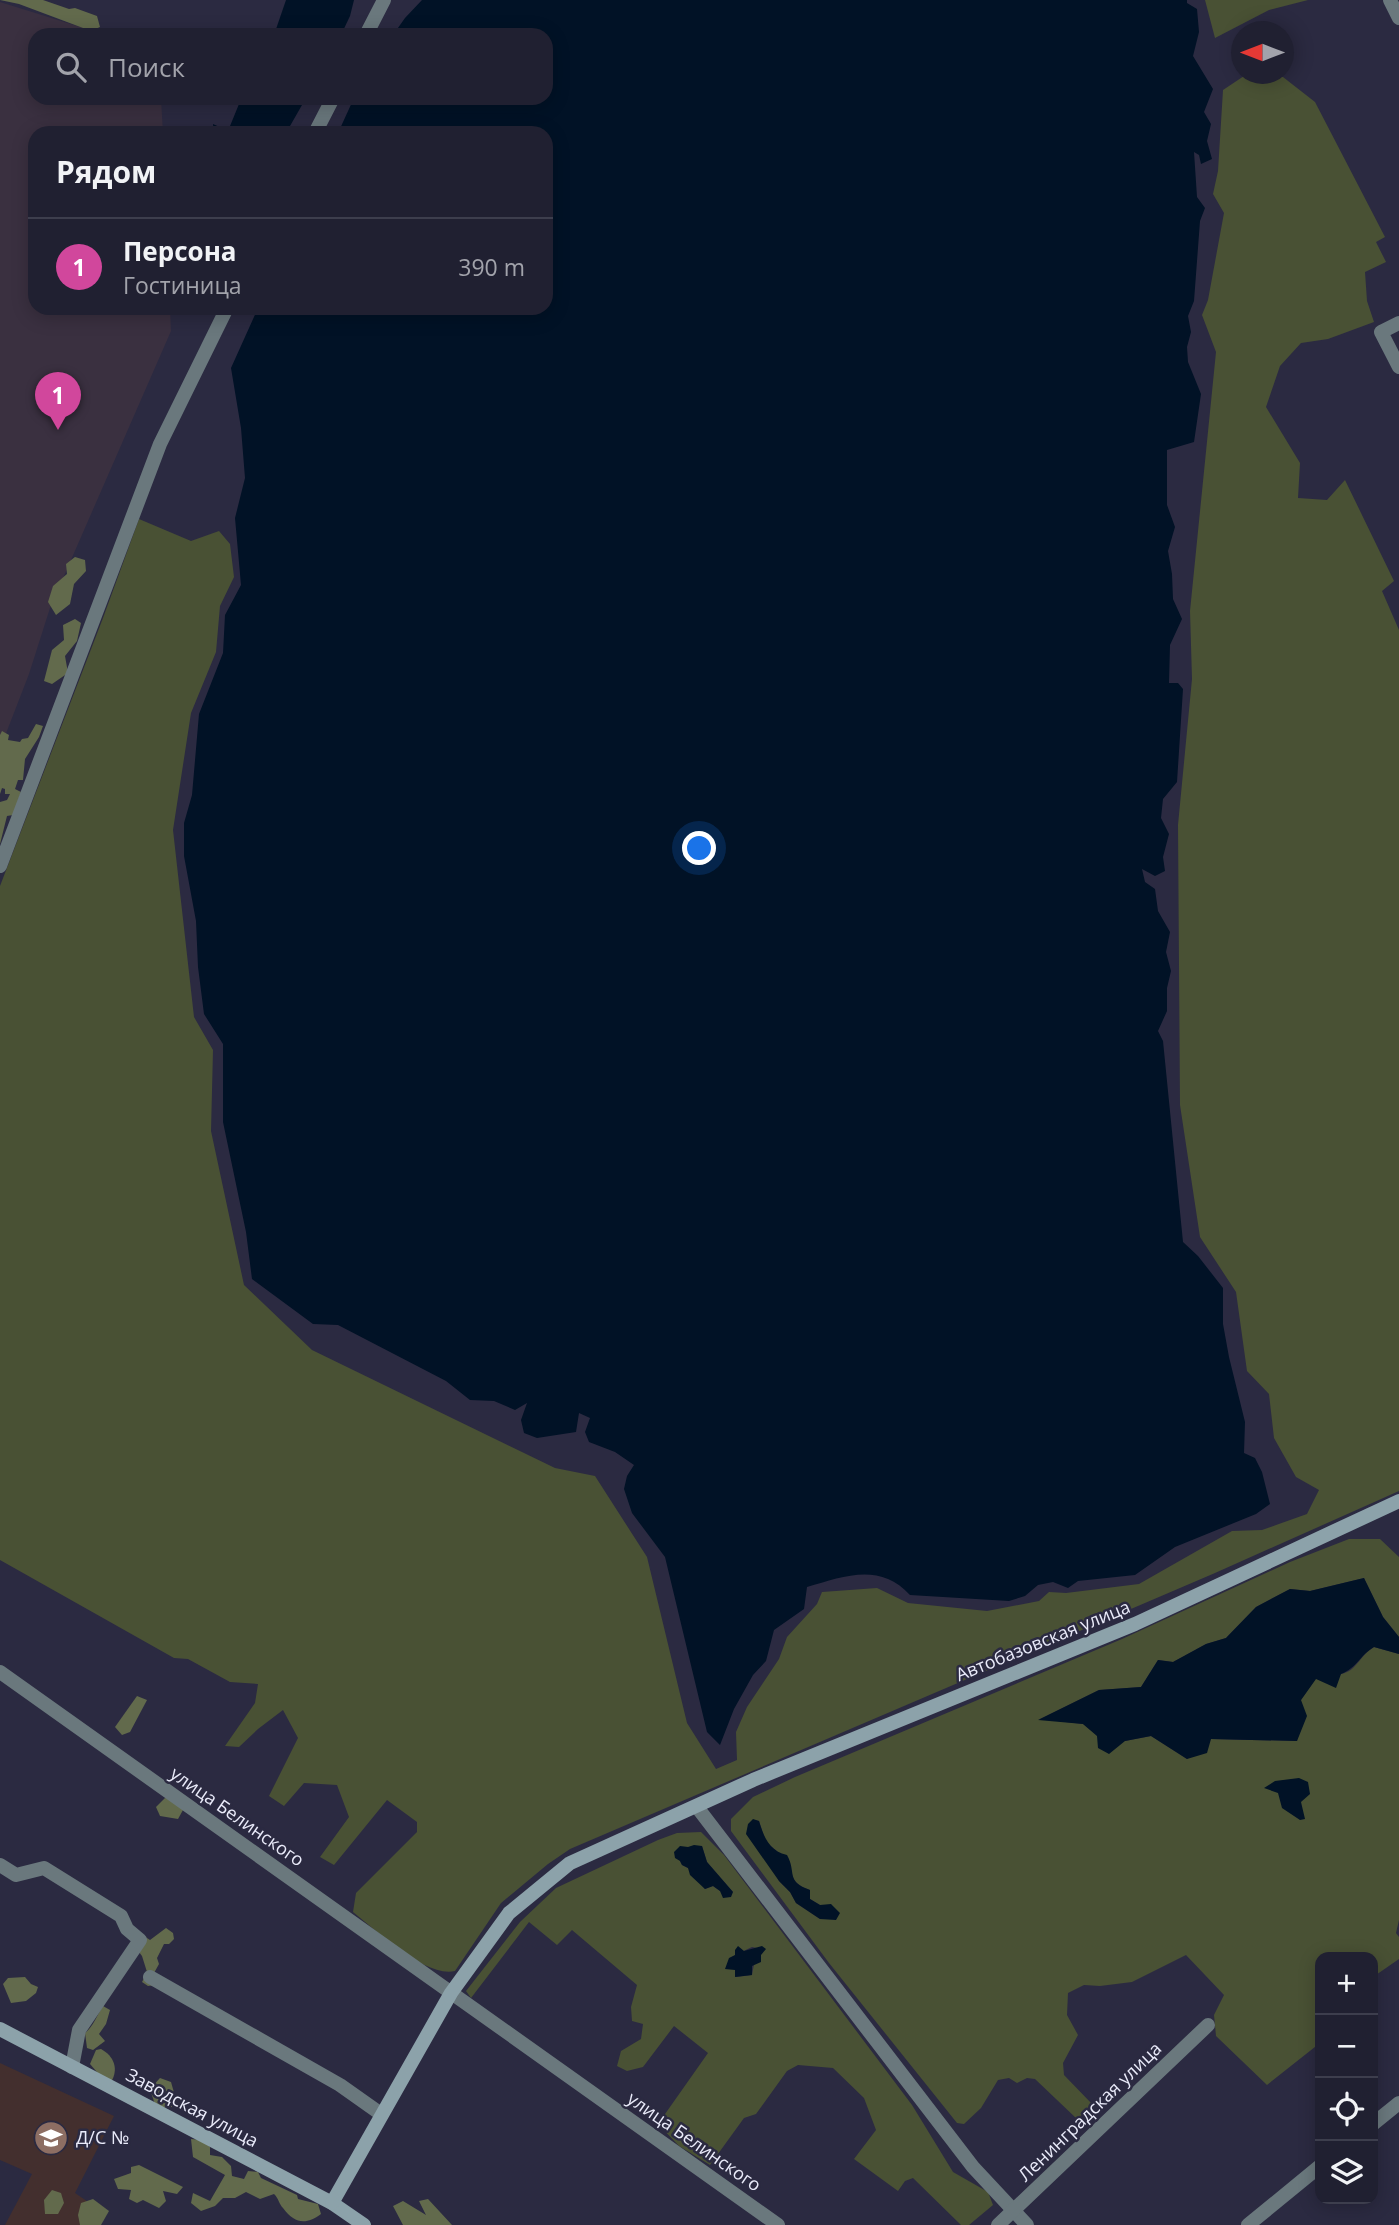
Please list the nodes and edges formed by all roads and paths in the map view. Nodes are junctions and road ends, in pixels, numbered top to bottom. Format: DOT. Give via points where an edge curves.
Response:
graph roads {
  1 [pos="384,0"];
  2 [pos="1390,0"];
  3 [pos="1399,18"];
  4 [pos="370,28"];
  5 [pos="329,105"];
  6 [pos="319,126"];
  7 [pos="224,315"];
  8 [pos="1399,323"];
  9 [pos="1399,367"];
  10 [pos="0,866"];
  11 [pos="1399,1502"];
  12 [pos="0,1672"];
  13 [pos="697,1807"];
  14 [pos="0,1865"];
  15 [pos="150,1977"];
  16 [pos="451,1993"];
  17 [pos="1208,2025"];
  18 [pos="0,2029"];
  19 [pos="72,2067"];
  20 [pos="1399,2104"];
  21 [pos="381,2114"];
  22 [pos="1378,2120"];
  23 [pos="1315,2170"];
  24 [pos="332,2203"];
  25 [pos="1014,2211"];
  26 [pos="364,2225"];
  27 [pos="778,2225"];
  28 [pos="998,2225"];
  29 [pos="1027,2225"];
  30 [pos="1248,2225"];
  1 -- 4 [label="street"];
  2 -- 3 [label="street"];
  5 -- 6 [label="street"];
  7 -- 10 [label="street" via="160,444"];
  8 -- 9 [label="street" via="1381,332"];
  11 -- 13 [label="street, Автобазовская улица" via="1135,1624"];
  12 -- 16 [label="street, улица Белинского"];
  13 -- 16 [label="street" via="570,1863 509,1913"];
  13 -- 25 [label="street" via="973,2167"];
  14 -- 19 [label="street" via="16,1875 44,1868 121,1916 140,1940 79,2030"];
  15 -- 21 [label="street" via="340,2085"];
  16 -- 21 [label="street"];
  16 -- 27 [label="street, улица Белинского"];
  17 -- 25 [label="street, Ленинградская улица"];
  18 -- 19 [label="street, Заводская улица"];
  19 -- 24 [label="street, Заводская улица"];
  20 -- 22 [label="street"];
  21 -- 24 [label="street"];
  23 -- 30 [label="street"];
  24 -- 26 [label="street, Заводская улица"];
  25 -- 28 [label="street, Ленинградская улица"];
  25 -- 29 [label="street"];
}
